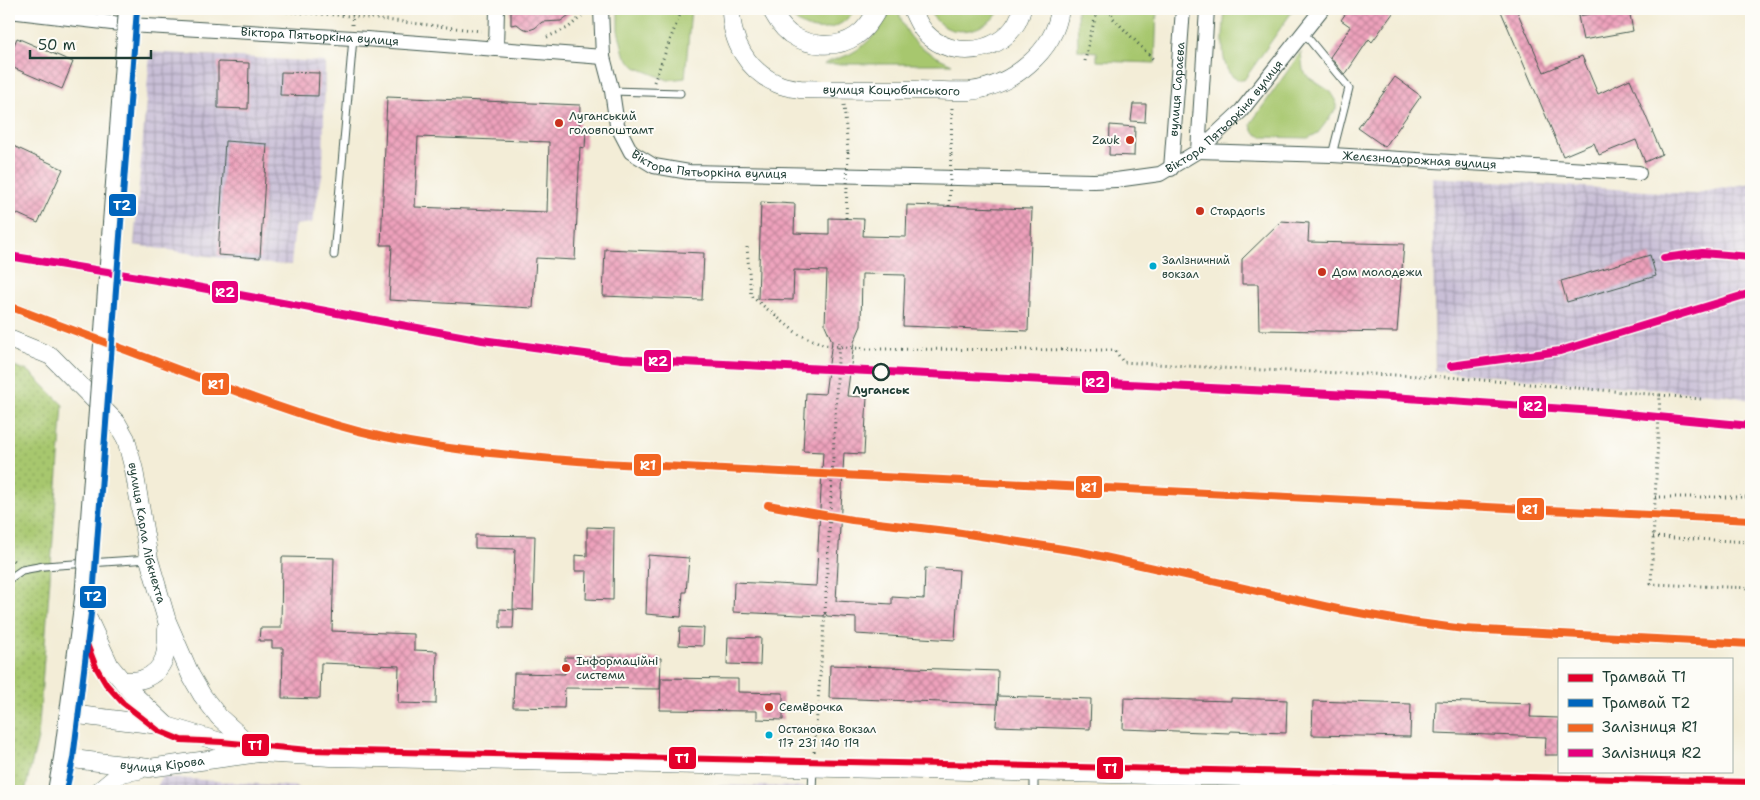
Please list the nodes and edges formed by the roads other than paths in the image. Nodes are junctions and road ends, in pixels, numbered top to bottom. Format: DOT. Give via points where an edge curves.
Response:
graph roads {
  1 [pos="129,9"];
  2 [pos="497,9"];
  3 [pos="601,9"];
  4 [pos="732,9"];
  5 [pos="771,9"];
  6 [pos="878,9"];
  7 [pos="912,9"];
  8 [pos="1022,9"];
  9 [pos="1060,9"];
  10 [pos="1183,9"];
  11 [pos="1207,9"];
  12 [pos="1308,9"];
  13 [pos="1322,9"];
  14 [pos="9,12"];
  15 [pos="1303,32"];
  16 [pos="353,38"];
  17 [pos="496,49"];
  18 [pos="603,57"];
  19 [pos="612,91"];
  20 [pos="680,93"];
  21 [pos="1198,151"];
  22 [pos="1332,155"];
  23 [pos="1171,169"];
  24 [pos="1639,173"];
  25 [pos="334,255"];
  26 [pos="9,339"];
  27 [pos="149,559"];
  28 [pos="9,579"];
  29 [pos="84,604"];
  30 [pos="167,621"];
  31 [pos="123,681"];
  32 [pos="70,714"];
  33 [pos="166,726"];
  34 [pos="259,753"];
  35 [pos="64,758"];
  36 [pos="813,767"];
  37 [pos="149,768"];
  38 [pos="1034,772"];
  39 [pos="1751,788"];
  40 [pos="58,791"];
  41 [pos="99,791"];
  42 [pos="812,791"];
  43 [pos="1034,791"];
  1 -- 29 [label="main road, bridge"];
  2 -- 17 [label="street"];
  3 -- 18 [label="street"];
  4 -- 9 [label="street, вулиця Коцюбинського" via="734,36 743,56 758,73 778,84 800,89 970,91 1000,82 1026,67 1046,44"];
  5 -- 6 [label="street" via="789,33 804,42 820,45 839,44 856,36"];
  7 -- 8 [label="street" via="918,24 930,38 945,47 963,51 981,50 997,42 1011,31"];
  10 -- 23 [label="street, вулиця Сараєва"];
  11 -- 21 [label="street"];
  12 -- 15 [label="street"];
  13 -- 15 [label="street, Віктора Пятьоркіна вулиця"];
  14 -- 16 [label="street, Віктора Пятьоркіна вулиця" via="129,25"];
  15 -- 21 [label="street, Віктора Пятьоркіна вулиця" via="1241,111"];
  15 -- 22 [label="lane" via="1349,88"];
  16 -- 17 [label="street, Віктора Пятьоркіна вулиця"];
  16 -- 25 [label="lane"];
  17 -- 18 [label="street, Віктора Пятьоркіна вулиця"];
  18 -- 19 [label="street, Віктора Пятьоркіна вулиця"];
  19 -- 20 [label="lane"];
  19 -- 23 [label="street, Віктора Пятьоркіна вулиця" via="616,125 631,152 654,166 689,172 1094,181 1160,174"];
  21 -- 22 [label="street, Желєзнодорожная вулиця"];
  21 -- 23 [label="street, Віктора Пятьоркіна вулиця"];
  22 -- 24 [label="street, Желєзнодорожная вулиця"];
  26 -- 27 [label="street, вулиця Карла Лібкнехта" via="51,356 117,423 126,439 134,470"];
  27 -- 28 [label="lane" via="44,566 22,570"];
  27 -- 30 [label="street, вулиця Карла Лібкнехта"];
  29 -- 31 [label="street" via="110,666"];
  29 -- 32 [label="main road"];
  30 -- 31 [label="street" via="167,652 163,662 143,679"];
  30 -- 34 [label="street, вулиця Карла Лібкнехта" via="202,695 219,717"];
  31 -- 33 [label="street"];
  32 -- 33 [label="street, вулиця Кірова"];
  32 -- 35 [label="main road"];
  33 -- 34 [label="street, вулиця Кірова"];
  34 -- 36 [label="street, вулиця Кірова"];
  34 -- 37 [label="street, вулиця Кірова"];
  35 -- 37 [label="street, вулиця Кірова"];
  35 -- 40 [label="main road"];
  36 -- 38 [label="street, вулиця Кірова"];
  36 -- 42 [label="lane"];
  37 -- 41 [label="street" via="121,773"];
  38 -- 39 [label="street, вулиця Кірова"];
  38 -- 43 [label="lane"];
}
